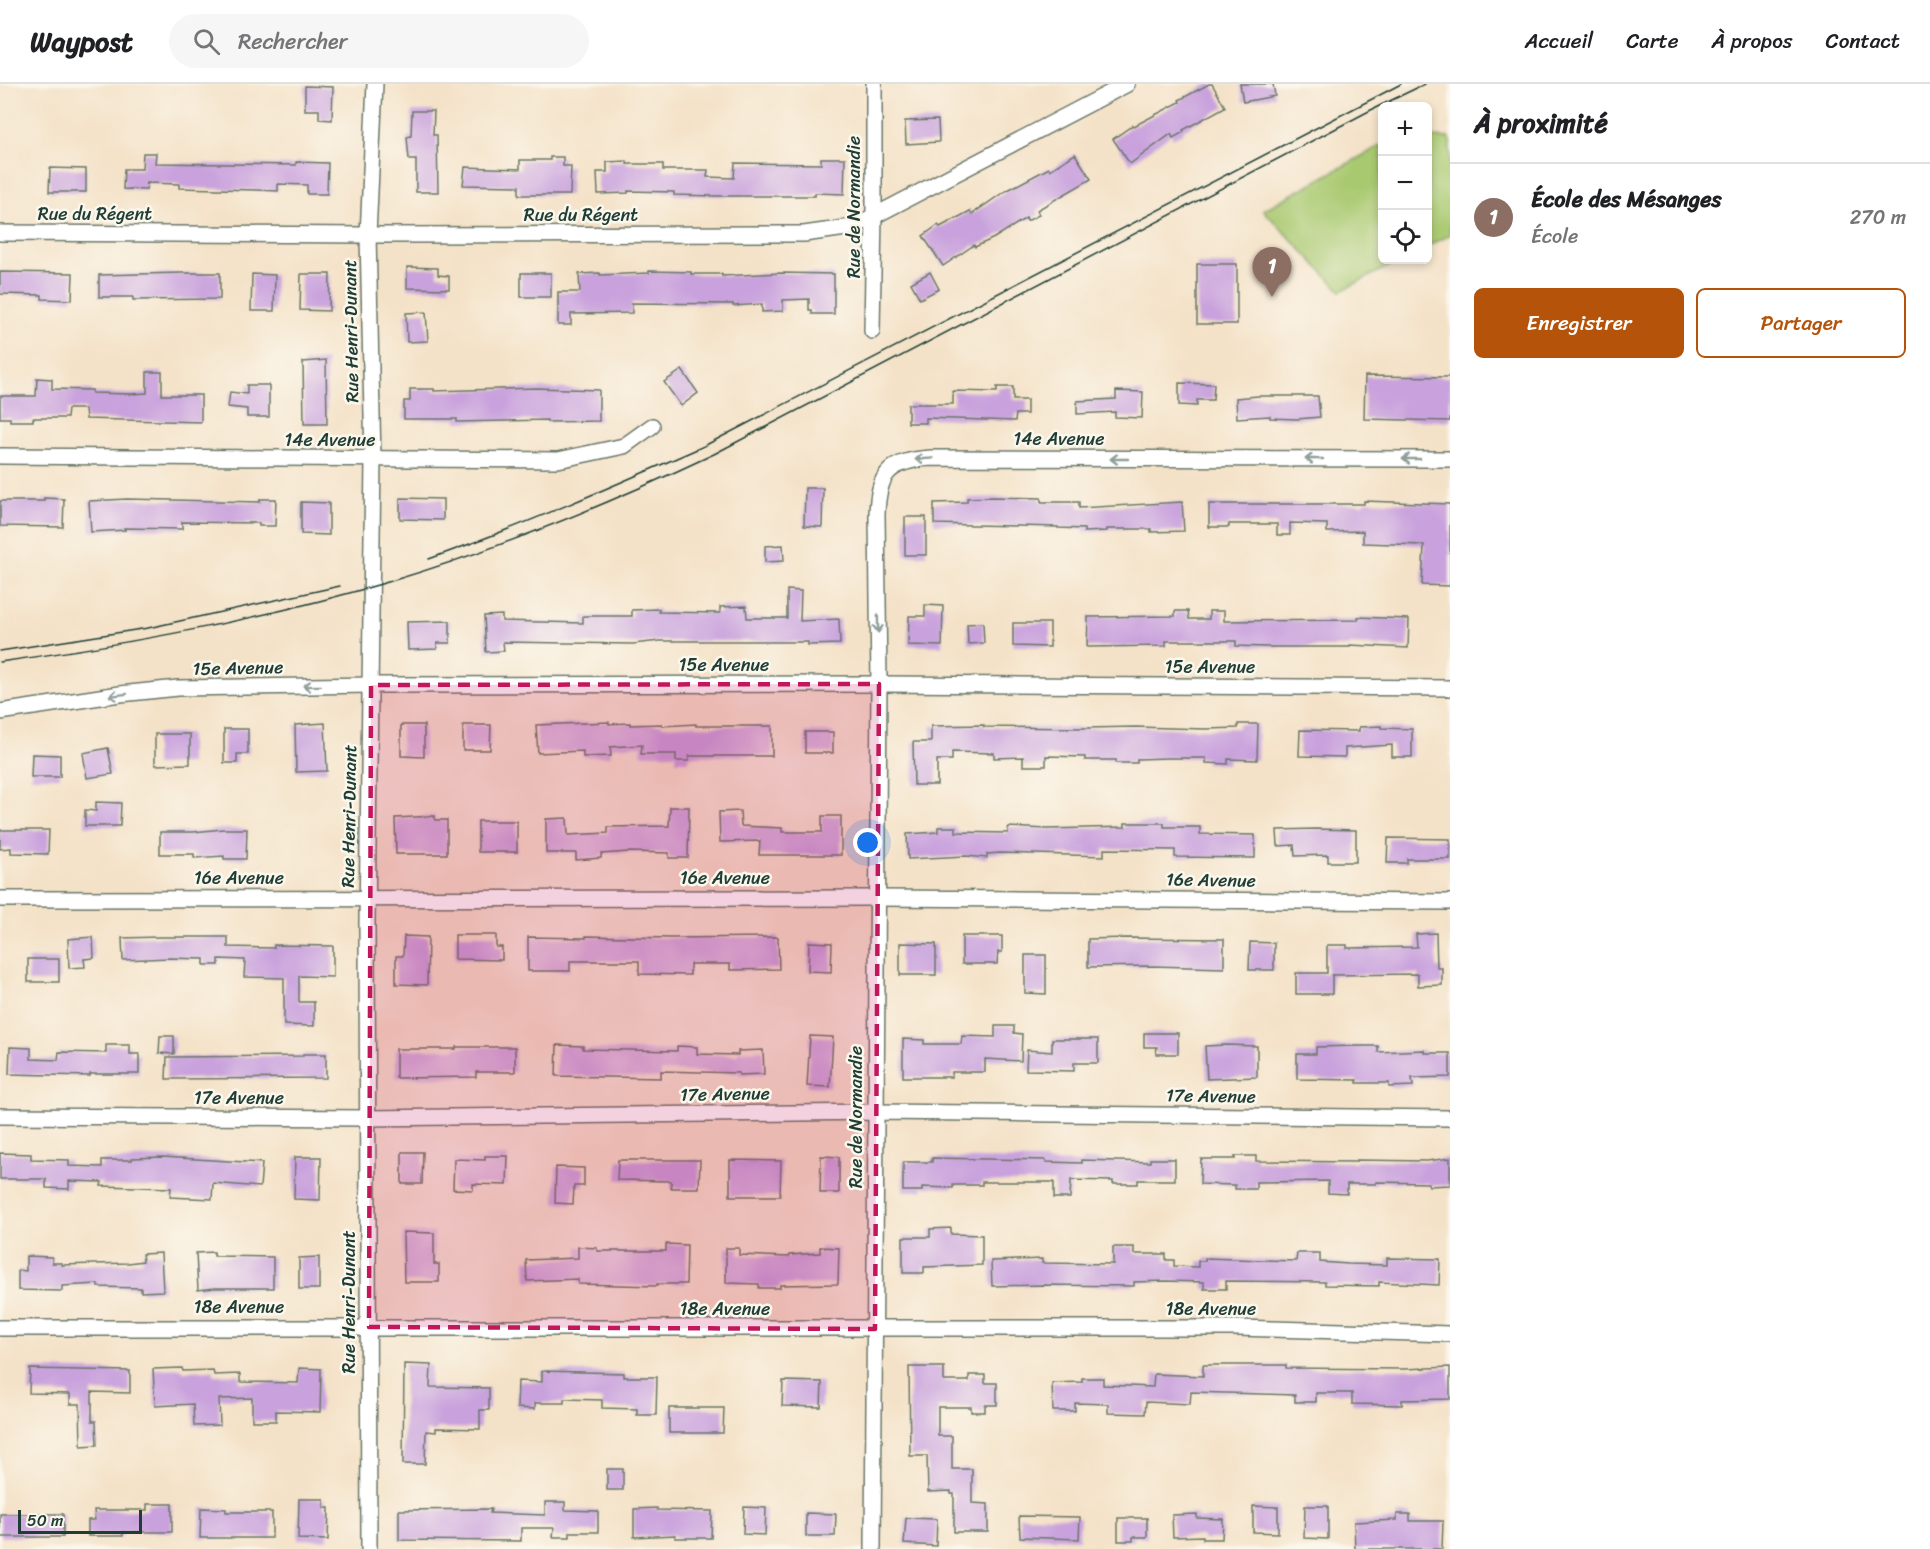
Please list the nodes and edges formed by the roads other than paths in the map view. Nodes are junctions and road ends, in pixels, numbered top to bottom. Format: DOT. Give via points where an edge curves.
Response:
graph roads {
  1 [pos="375,84"];
  2 [pos="874,84"];
  3 [pos="1126,84"];
  4 [pos="874,214"];
  5 [pos="0,233"];
  6 [pos="369,235"];
  7 [pos="872,331"];
  8 [pos="652,426"];
  9 [pos="0,456"];
  10 [pos="1450,459"];
  11 [pos="374,460"];
  12 [pos="879,684"];
  13 [pos="371,686"];
  14 [pos="1450,688"];
  15 [pos="0,712"];
  16 [pos="367,898"];
  17 [pos="876,898"];
  18 [pos="0,899"];
  19 [pos="1450,902"];
  20 [pos="875,1112"];
  21 [pos="0,1116"];
  22 [pos="367,1118"];
  23 [pos="1450,1118"];
  24 [pos="369,1327"];
  25 [pos="0,1328"];
  26 [pos="875,1329"];
  27 [pos="1450,1334"];
  28 [pos="369,1549"];
  29 [pos="873,1549"];
  1 -- 6 [label="street, Rue Henri-Dunant"];
  2 -- 4 [label="street, Rue de Normandie"];
  3 -- 4 [label="street, Rue du Régent"];
  4 -- 6 [label="street, Rue du Régent" via="853,227 804,234"];
  4 -- 7 [label="street, Rue de Normandie"];
  5 -- 6 [label="street, Rue du Régent"];
  6 -- 11 [label="street, Rue Henri-Dunant"];
  8 -- 11 [label="street, 14e Avenue" via="624,446 558,460"];
  9 -- 11 [label="street, 14e Avenue"];
  10 -- 12 [label="street, 14e Avenue, one-way" via="931,458 901,462 883,477 877,500"];
  11 -- 13 [label="street, Rue Henri-Dunant"];
  12 -- 13 [label="street, 15e Avenue"];
  12 -- 14 [label="street, 15e Avenue"];
  12 -- 17 [label="street, Rue de Normandie"];
  13 -- 15 [label="street, 15e Avenue, one-way" via="178,688"];
  13 -- 16 [label="street, Rue Henri-Dunant"];
  16 -- 17 [label="street, 16e Avenue"];
  16 -- 18 [label="street, 16e Avenue"];
  16 -- 22 [label="street, Rue Henri-Dunant"];
  17 -- 19 [label="street, 16e Avenue"];
  17 -- 20 [label="street, Rue de Normandie"];
  20 -- 22 [label="street, 17e Avenue"];
  20 -- 23 [label="street, 17e Avenue"];
  20 -- 26 [label="street, Rue de Normandie"];
  21 -- 22 [label="street, 17e Avenue"];
  22 -- 24 [label="street, Rue Henri-Dunant"];
  24 -- 25 [label="street, 18e Avenue"];
  24 -- 26 [label="street, 18e Avenue"];
  24 -- 28 [label="street, Rue Henri-Dunant"];
  26 -- 27 [label="street, 18e Avenue" via="1238,1328"];
  26 -- 29 [label="street, Rue de Normandie"];
}
